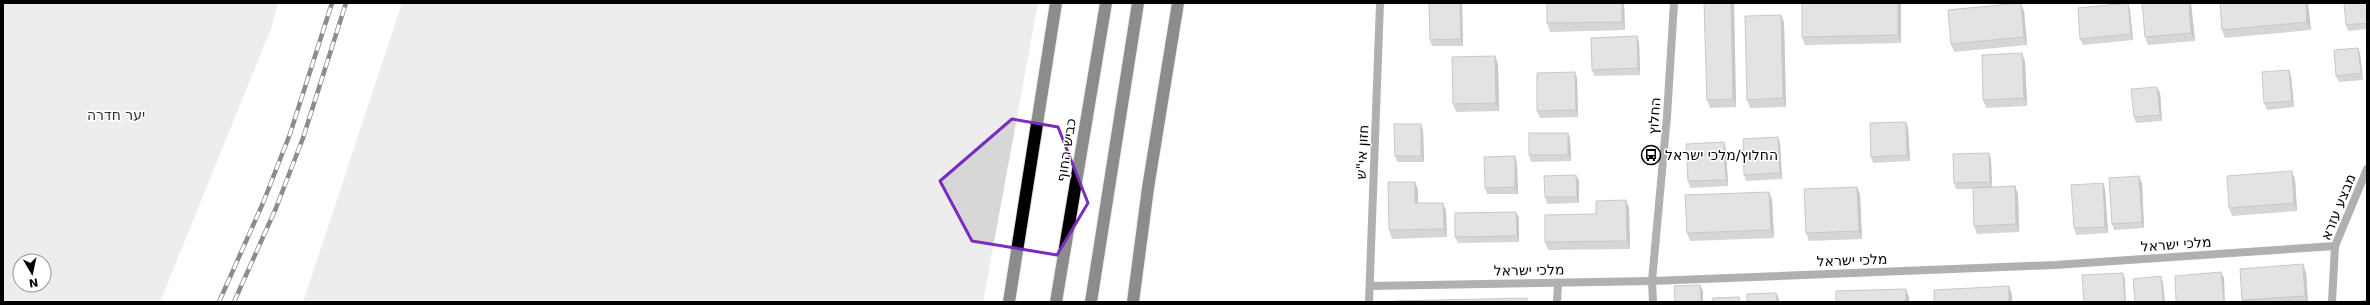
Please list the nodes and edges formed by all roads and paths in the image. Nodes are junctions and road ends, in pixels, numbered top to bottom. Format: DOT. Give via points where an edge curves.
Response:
graph roads {
  1 [pos="1056,3"];
  2 [pos="1106,3"];
  3 [pos="1138,3"];
  4 [pos="1178,3"];
  5 [pos="1380,3"];
  6 [pos="1674,3"];
  7 [pos="2367,169"];
  8 [pos="1148,188"];
  9 [pos="2335,246"];
  10 [pos="1652,281"];
  11 [pos="1558,283"];
  12 [pos="1370,286"];
  13 [pos="1009,302"];
  14 [pos="1056,302"];
  15 [pos="1091,302"];
  16 [pos="1128,302"];
  17 [pos="1133,302"];
  18 [pos="1369,302"];
  19 [pos="1557,302"];
  20 [pos="1652,302"];
  21 [pos="2332,302"];
  1 -- 13 [label="highway"];
  2 -- 14 [label="highway, כביש החוף"];
  3 -- 15 [label="highway"];
  4 -- 8 [label="highway"];
  5 -- 12 [label="street, חזון אי\"ש"];
  6 -- 10 [label="street, החלוץ"];
  7 -- 9 [label="street, מבצע עזרא"];
  8 -- 16 [label="street"];
  8 -- 17 [label="highway"];
  9 -- 10 [label="street, מלכי ישראל" via="2055,265"];
  9 -- 21 [label="street, מבצע עזרא"];
  10 -- 11 [label="street, מלכי ישראל"];
  10 -- 20 [label="street, החלוץ"];
  11 -- 12 [label="street, מלכי ישראל"];
  11 -- 19 [label="street"];
  12 -- 18 [label="street, חזון אי\"ש"];
}
